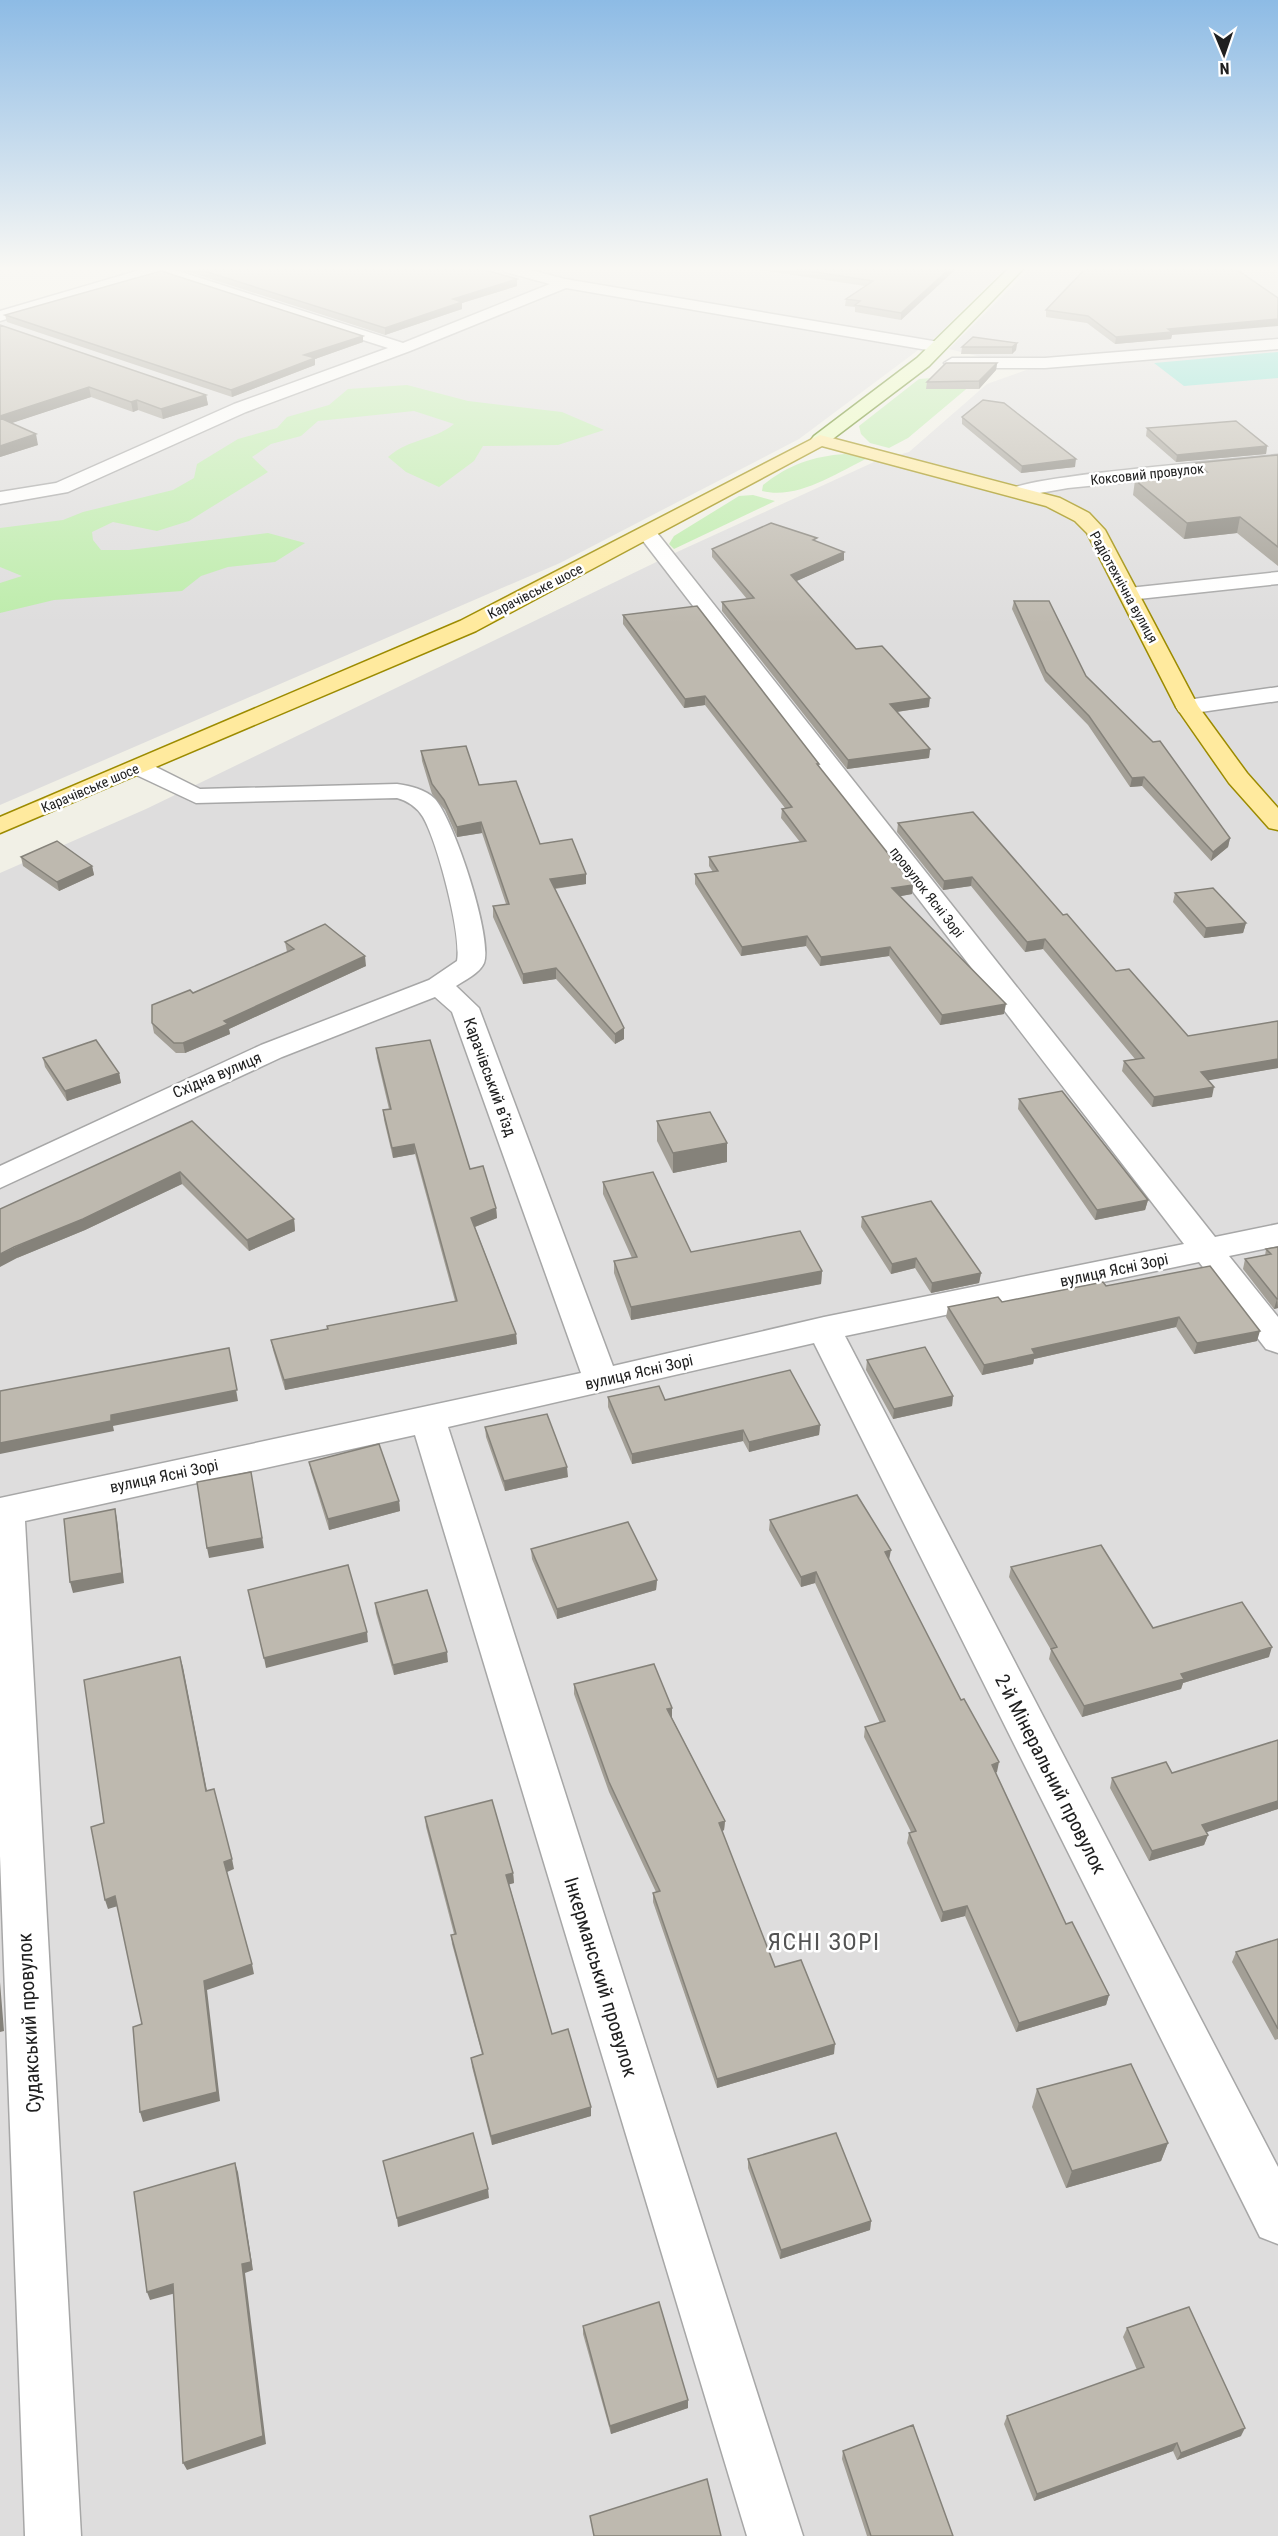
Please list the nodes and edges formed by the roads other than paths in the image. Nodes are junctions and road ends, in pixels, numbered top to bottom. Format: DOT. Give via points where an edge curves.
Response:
graph roads {
  1 [pos="296,387"];
  2 [pos="890,387"];
  3 [pos="219,401"];
  4 [pos="240,408"];
  5 [pos="820,440"];
  6 [pos="1278,461"];
  7 [pos="0,476"];
  8 [pos="1017,491"];
  9 [pos="24,495"];
  10 [pos="0,498"];
  11 [pos="647,533"];
  12 [pos="1278,578"];
  13 [pos="1129,594"];
  14 [pos="1278,694"];
  15 [pos="1187,707"];
  16 [pos="138,767"];
  17 [pos="1277,821"];
  18 [pos="0,826"];
  19 [pos="439,986"];
  20 [pos="0,1178"];
  21 [pos="1278,1235"];
  22 [pos="1208,1250"];
  23 [pos="824,1329"];
  24 [pos="1278,1341"];
  25 [pos="601,1381"];
  26 [pos="428,1419"];
  27 [pos="3,1511"];
  28 [pos="1278,2219"];
  29 [pos="52,2536"];
  30 [pos="775,2536"];
  1 -- 4 [label="street"];
  2 -- 5 [label="main road, Карачівське шосе"];
  3 -- 4 [label="street"];
  4 -- 9 [label="street" via="60,488"];
  5 -- 8 [label="main road, Радіотехнічна вулиця"];
  5 -- 11 [label="main road, Карачівське шосе"];
  6 -- 8 [label="street, Коксовий провулок" via="1068,482"];
  7 -- 9 [label="street"];
  8 -- 13 [label="main road, Радіотехнічна вулиця" via="1053,502 1082,517 1095,530"];
  9 -- 10 [label="street"];
  11 -- 16 [label="main road, Карачівське шосе" via="468,626"];
  11 -- 22 [label="street, провулок Ясні Зорі"];
  12 -- 13 [label="street"];
  13 -- 15 [label="main road, Радіотехнічна вулиця"];
  14 -- 15 [label="street"];
  15 -- 17 [label="main road, Радіотехнічна вулиця" via="1238,778"];
  16 -- 18 [label="main road, Карачівське шосе"];
  16 -- 19 [label="street" via="196,796 397,791 414,795 428,805 445,839 472,953 470,964"];
  19 -- 20 [label="street, Східна вулиця" via="380,1006 181,1090"];
  19 -- 25 [label="street, Карачівський в’їзд" via="465,1008"];
  21 -- 22 [label="street, вулиця Ясні Зорі"];
  22 -- 23 [label="street, вулиця Ясні Зорі"];
  22 -- 24 [label="street, провулок Ясні Зорі"];
  23 -- 25 [label="street, вулиця Ясні Зорі"];
  23 -- 28 [label="street, 2-й Мінеральний провулок"];
  25 -- 26 [label="street, вулиця Ясні Зорі"];
  26 -- 27 [label="street, вулиця Ясні Зорі"];
  26 -- 30 [label="street, Інкерманський провулок"];
  27 -- 29 [label="street, Судакський провулок"];
}
